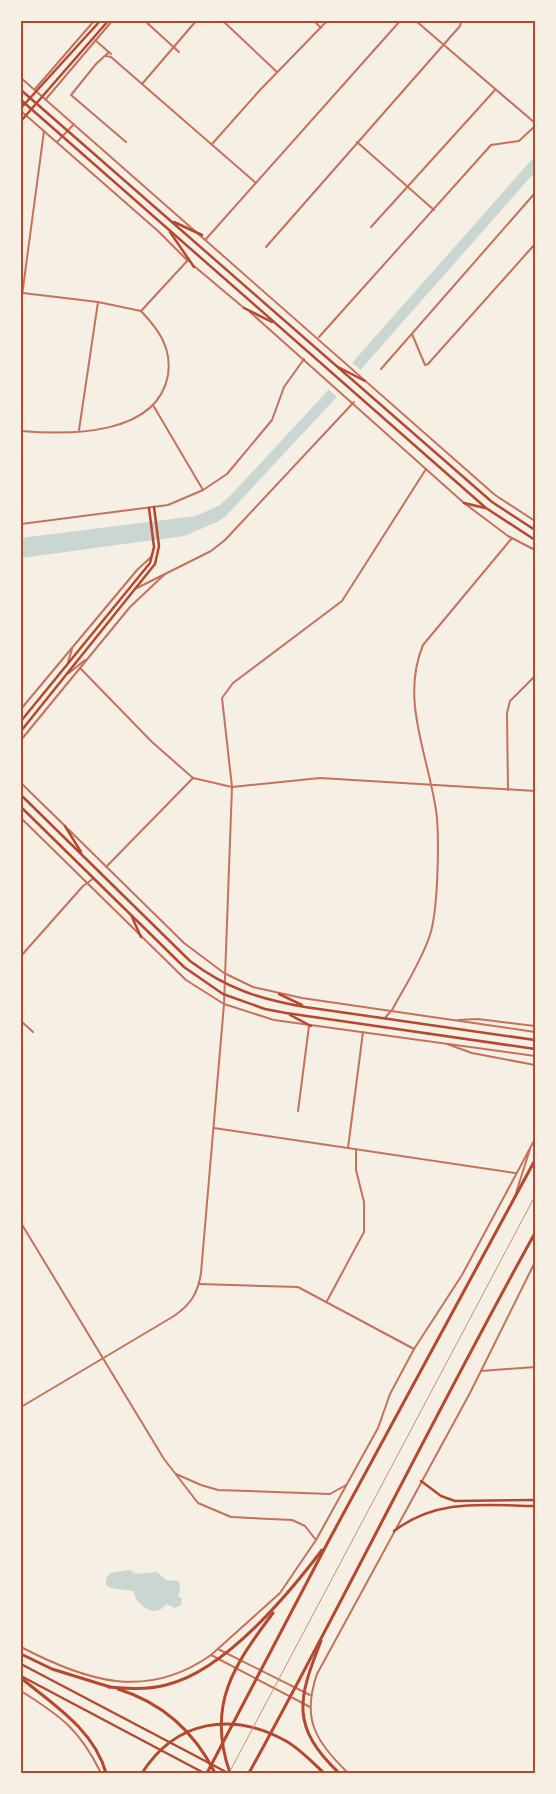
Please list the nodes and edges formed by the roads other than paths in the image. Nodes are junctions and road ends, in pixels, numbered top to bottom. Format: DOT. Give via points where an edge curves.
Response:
graph roads {
  1 [pos="94,21"];
  2 [pos="100,21"];
  3 [pos="108,21"];
  4 [pos="112,21"];
  5 [pos="145,21"];
  6 [pos="196,21"];
  7 [pos="223,21"];
  8 [pos="314,21"];
  9 [pos="327,21"];
  10 [pos="400,21"];
  11 [pos="416,21"];
  12 [pos="461,21"];
  13 [pos="94,28"];
  14 [pos="321,28"];
  15 [pos="82,34"];
  16 [pos="94,40"];
  17 [pos="443,45"];
  18 [pos="174,47"];
  19 [pos="179,52"];
  20 [pos="106,56"];
  21 [pos="277,72"];
  22 [pos="21,78"];
  23 [pos="142,84"];
  24 [pos="21,90"];
  25 [pos="36,90"];
  26 [pos="495,90"];
  27 [pos="44,98"];
  28 [pos="21,100"];
  29 [pos="21,109"];
  30 [pos="26,115"];
  31 [pos="21,121"];
  32 [pos="74,124"];
  33 [pos="535,124"];
  34 [pos="44,131"];
  35 [pos="57,142"];
  36 [pos="126,142"];
  37 [pos="357,142"];
  38 [pos="212,144"];
  39 [pos="256,183"];
  40 [pos="408,186"];
  41 [pos="535,192"];
  42 [pos="434,210"];
  43 [pos="170,220"];
  44 [pos="371,227"];
  45 [pos="168,229"];
  46 [pos="202,235"];
  47 [pos="206,239"];
  48 [pos="535,244"];
  49 [pos="266,247"];
  50 [pos="188,260"];
  51 [pos="194,267"];
  52 [pos="22,293"];
  53 [pos="98,302"];
  54 [pos="21,303"];
  55 [pos="244,308"];
  56 [pos="141,311"];
  57 [pos="276,324"];
  58 [pos="412,334"];
  59 [pos="318,337"];
  60 [pos="304,359"];
  61 [pos="335,365"];
  62 [pos="381,369"];
  63 [pos="365,381"];
  64 [pos="354,402"];
  65 [pos="154,404"];
  66 [pos="79,430"];
  67 [pos="21,431"];
  68 [pos="426,469"];
  69 [pos="203,490"];
  70 [pos="464,503"];
  71 [pos="154,507"];
  72 [pos="149,508"];
  73 [pos="486,508"];
  74 [pos="535,521"];
  75 [pos="21,524"];
  76 [pos="535,530"];
  77 [pos="512,538"];
  78 [pos="535,540"];
  79 [pos="535,550"];
  80 [pos="153,555"];
  81 [pos="168,571"];
  82 [pos="137,588"];
  83 [pos="72,647"];
  84 [pos="89,657"];
  85 [pos="67,666"];
  86 [pos="80,668"];
  87 [pos="67,674"];
  88 [pos="535,676"];
  89 [pos="33,695"];
  90 [pos="39,700"];
  91 [pos="21,708"];
  92 [pos="21,721"];
  93 [pos="21,731"];
  94 [pos="21,740"];
  95 [pos="193,778"];
  96 [pos="21,783"];
  97 [pos="430,785"];
  98 [pos="232,787"];
  99 [pos="508,790"];
  100 [pos="535,790"];
  101 [pos="21,795"];
  102 [pos="21,807"];
  103 [pos="21,818"];
  104 [pos="65,826"];
  105 [pos="85,858"];
  106 [pos="106,867"];
  107 [pos="94,878"];
  108 [pos="87,883"];
  109 [pos="132,916"];
  110 [pos="142,937"];
  111 [pos="21,956"];
  112 [pos="224,973"];
  113 [pos="224,983"];
  114 [pos="223,994"];
  115 [pos="279,994"];
  116 [pos="224,1004"];
  117 [pos="305,1007"];
  118 [pos="391,1011"];
  119 [pos="286,1013"];
  120 [pos="385,1018"];
  121 [pos="21,1021"];
  122 [pos="452,1021"];
  123 [pos="310,1026"];
  124 [pos="535,1026"];
  125 [pos="33,1032"];
  126 [pos="362,1032"];
  127 [pos="535,1032"];
  128 [pos="535,1040"];
  129 [pos="442,1042"];
  130 [pos="535,1049"];
  131 [pos="535,1056"];
  132 [pos="535,1065"];
  133 [pos="298,1111"];
  134 [pos="214,1128"];
  135 [pos="535,1139"];
  136 [pos="531,1145"];
  137 [pos="348,1148"];
  138 [pos="356,1149"];
  139 [pos="535,1160"];
  140 [pos="516,1173"];
  141 [pos="514,1198"];
  142 [pos="21,1223"];
  143 [pos="535,1233"];
  144 [pos="535,1262"];
  145 [pos="199,1284"];
  146 [pos="327,1302"];
  147 [pos="414,1349"];
  148 [pos="103,1359"];
  149 [pos="535,1367"];
  150 [pos="481,1371"];
  151 [pos="21,1407"];
  152 [pos="175,1474"];
  153 [pos="422,1481"];
  154 [pos="346,1485"];
  155 [pos="535,1500"];
  156 [pos="535,1506"];
  157 [pos="394,1531"];
  158 [pos="316,1540"];
  159 [pos="328,1542"];
  160 [pos="277,1607"];
  161 [pos="326,1628"];
  162 [pos="21,1647"];
  163 [pos="218,1649"];
  164 [pos="21,1654"];
  165 [pos="211,1655"];
  166 [pos="21,1664"];
  167 [pos="21,1677"];
  168 [pos="109,1687"];
  169 [pos="21,1691"];
  170 [pos="311,1695"];
  171 [pos="310,1707"];
  172 [pos="101,1773"];
  173 [pos="106,1773"];
  174 [pos="142,1773"];
  175 [pos="205,1773"];
  176 [pos="214,1773"];
  177 [pos="229,1773"];
  178 [pos="249,1773"];
  179 [pos="324,1773"];
  180 [pos="338,1773"];
  181 [pos="348,1773"];
  1 -- 15 [label="street"];
  2 -- 13 [label="main road"];
  3 -- 16 [label="main road"];
  4 -- 16 [label="street"];
  5 -- 18 [label="street"];
  6 -- 18 [label="street"];
  7 -- 21 [label="street"];
  8 -- 14 [label="street"];
  9 -- 14 [label="street"];
  10 -- 39 [label="street"];
  11 -- 17 [label="street"];
  12 -- 17 [label="street"];
  13 -- 15 [label="street"];
  13 -- 25 [label="main road"];
  14 -- 21 [label="street"];
  15 -- 25 [label="street"];
  16 -- 20 [label="street" via="110,53"];
  16 -- 27 [label="main road"];
  17 -- 26 [label="street"];
  17 -- 37 [label="street"];
  18 -- 19 [label="street"];
  18 -- 23 [label="street"];
  20 -- 23 [label="street"];
  20 -- 36 [label="street" via="71,95"];
  21 -- 38 [label="street"];
  22 -- 25 [label="street"];
  23 -- 38 [label="street"];
  24 -- 43 [label="main road"];
  25 -- 27 [label="street"];
  25 -- 29 [label="main road"];
  26 -- 33 [label="street"];
  26 -- 40 [label="street"];
  27 -- 30 [label="main road"];
  27 -- 32 [label="street"];
  28 -- 45 [label="main road"];
  29 -- 30 [label="street"];
  30 -- 31 [label="main road"];
  30 -- 34 [label="street"];
  32 -- 35 [label="street"];
  32 -- 46 [label="street"];
  33 -- 42 [label="street" via="519,141 491,145"];
  34 -- 35 [label="street"];
  34 -- 52 [label="street"];
  35 -- 50 [label="street"];
  37 -- 40 [label="street"];
  37 -- 49 [label="street"];
  38 -- 39 [label="street"];
  39 -- 47 [label="street"];
  40 -- 42 [label="street"];
  40 -- 44 [label="street"];
  41 -- 58 [label="street"];
  42 -- 59 [label="street"];
  43 -- 46 [label="main road"];
  43 -- 61 [label="main road"];
  45 -- 51 [label="main road"];
  45 -- 57 [label="main road"];
  46 -- 47 [label="street"];
  47 -- 59 [label="street"];
  48 -- 58 [label="street" via="428,364 425,365"];
  50 -- 51 [label="street"];
  50 -- 56 [label="street"];
  51 -- 55 [label="street"];
  52 -- 53 [label="street"];
  52 -- 54 [label="street"];
  53 -- 56 [label="street"];
  53 -- 66 [label="street"];
  55 -- 57 [label="main road"];
  55 -- 60 [label="street"];
  56 -- 65 [label="street" via="161,335 168,351 166,385"];
  57 -- 73 [label="main road"];
  58 -- 62 [label="street"];
  59 -- 63 [label="street"];
  60 -- 64 [label="street"];
  60 -- 69 [label="street" via="284,387 272,420 227,474"];
  61 -- 63 [label="main road"];
  61 -- 76 [label="main road" via="492,502"];
  63 -- 74 [label="street" via="495,495"];
  64 -- 68 [label="street"];
  64 -- 81 [label="street" via="225,540 211,551"];
  65 -- 66 [label="street" via="140,417 125,424"];
  65 -- 69 [label="street"];
  66 -- 67 [label="street" via="56,434"];
  68 -- 70 [label="street"];
  68 -- 98 [label="street" via="342,601 226,690 222,706"];
  69 -- 71 [label="street"];
  70 -- 73 [label="main road"];
  70 -- 77 [label="street"];
  71 -- 72 [label="street"];
  71 -- 82 [label="main road" via="160,546 155,564"];
  72 -- 75 [label="street"];
  72 -- 80 [label="main road"];
  73 -- 78 [label="main road"];
  77 -- 79 [label="street"];
  77 -- 97 [label="street" via="423,645 418,658 416,710"];
  80 -- 83 [label="street"];
  80 -- 85 [label="main road" via="142,574"];
  81 -- 82 [label="street"];
  81 -- 84 [label="street" via="130,607"];
  82 -- 87 [label="main road"];
  83 -- 85 [label="street"];
  83 -- 89 [label="street"];
  84 -- 86 [label="street"];
  84 -- 87 [label="street"];
  85 -- 90 [label="main road"];
  86 -- 94 [label="street"];
  86 -- 95 [label="street" via="152,742"];
  87 -- 93 [label="main road"];
  88 -- 99 [label="street" via="510,702 507,713"];
  89 -- 90 [label="street"];
  89 -- 91 [label="street"];
  90 -- 92 [label="main road"];
  95 -- 98 [label="street"];
  95 -- 106 [label="street"];
  96 -- 104 [label="street"];
  97 -- 98 [label="street" via="320,778"];
  97 -- 99 [label="street"];
  97 -- 118 [label="street" via="437,817 435,912 425,948"];
  98 -- 112 [label="street"];
  99 -- 100 [label="street"];
  101 -- 105 [label="main road"];
  102 -- 107 [label="main road"];
  103 -- 108 [label="street"];
  104 -- 105 [label="main road"];
  104 -- 106 [label="street"];
  105 -- 113 [label="main road" via="190,961"];
  106 -- 112 [label="street" via="184,943"];
  107 -- 108 [label="street"];
  107 -- 109 [label="main road"];
  108 -- 110 [label="street"];
  108 -- 111 [label="street"];
  109 -- 110 [label="main road"];
  109 -- 114 [label="main road" via="184,968"];
  110 -- 116 [label="street" via="186,980"];
  112 -- 113 [label="street"];
  112 -- 115 [label="street" via="253,987"];
  113 -- 114 [label="street"];
  113 -- 117 [label="main road" via="268,1000"];
  114 -- 116 [label="street"];
  114 -- 119 [label="main road"];
  115 -- 117 [label="main road"];
  115 -- 118 [label="street"];
  116 -- 123 [label="street" via="274,1020"];
  116 -- 134 [label="street"];
  117 -- 120 [label="main road"];
  118 -- 120 [label="street"];
  118 -- 122 [label="street"];
  119 -- 123 [label="main road"];
  119 -- 130 [label="main road"];
  120 -- 128 [label="main road"];
  121 -- 125 [label="street"];
  122 -- 124 [label="street" via="478,1019"];
  122 -- 127 [label="street"];
  123 -- 126 [label="street"];
  123 -- 133 [label="street"];
  126 -- 129 [label="street"];
  126 -- 137 [label="street"];
  129 -- 131 [label="street"];
  129 -- 132 [label="street" via="472,1053"];
  134 -- 137 [label="street"];
  134 -- 145 [label="street"];
  135 -- 136 [label="street"];
  136 -- 140 [label="street"];
  136 -- 141 [label="street"];
  137 -- 138 [label="street"];
  138 -- 140 [label="street"];
  138 -- 146 [label="street" via="356,1170 364,1202 364,1232"];
  139 -- 141 [label="highway"];
  140 -- 147 [label="street" via="462,1275"];
  141 -- 159 [label="highway"];
  142 -- 148 [label="street"];
  143 -- 161 [label="highway"];
  144 -- 150 [label="street"];
  145 -- 146 [label="street" via="298,1287"];
  145 -- 148 [label="street" via="184,1309"];
  146 -- 147 [label="street"];
  147 -- 154 [label="street" via="390,1394 378,1428"];
  148 -- 151 [label="street"];
  148 -- 152 [label="street"];
  149 -- 150 [label="street"];
  150 -- 153 [label="street"];
  152 -- 154 [label="street" via="218,1490 330,1494"];
  152 -- 158 [label="street" via="198,1503 231,1517 292,1520 305,1526"];
  153 -- 155 [label="main road" via="455,1501"];
  153 -- 157 [label="street"];
  154 -- 158 [label="street"];
  156 -- 157 [label="main road" via="452,1505 416,1517"];
  157 -- 170 [label="street" via="317,1674"];
  158 -- 163 [label="street" via="280,1593"];
  159 -- 160 [label="highway"];
  159 -- 175 [label="highway"];
  160 -- 168 [label="highway" via="196,1673 166,1685 130,1689"];
  160 -- 177 [label="highway" via="242,1653 228,1688 222,1717"];
  161 -- 178 [label="highway"];
  161 -- 180 [label="highway" via="305,1686 302,1711 308,1735 316,1749"];
  162 -- 165 [label="street" via="84,1674 123,1682 149,1682 177,1676"];
  163 -- 165 [label="street"];
  163 -- 170 [label="street"];
  164 -- 168 [label="highway" via="52,1669"];
  165 -- 171 [label="street"];
  166 -- 177 [label="main road"];
  167 -- 173 [label="highway" via="79,1726 93,1744"];
  167 -- 175 [label="main road"];
  168 -- 176 [label="highway" via="146,1700 182,1725 206,1755"];
  169 -- 172 [label="street" via="53,1711 73,1729 89,1747"];
  170 -- 171 [label="street"];
  171 -- 181 [label="street" via="319,1741"];
  174 -- 179 [label="highway" via="158,1751 186,1732 202,1726 236,1723 268,1732 288,1742"];
}
